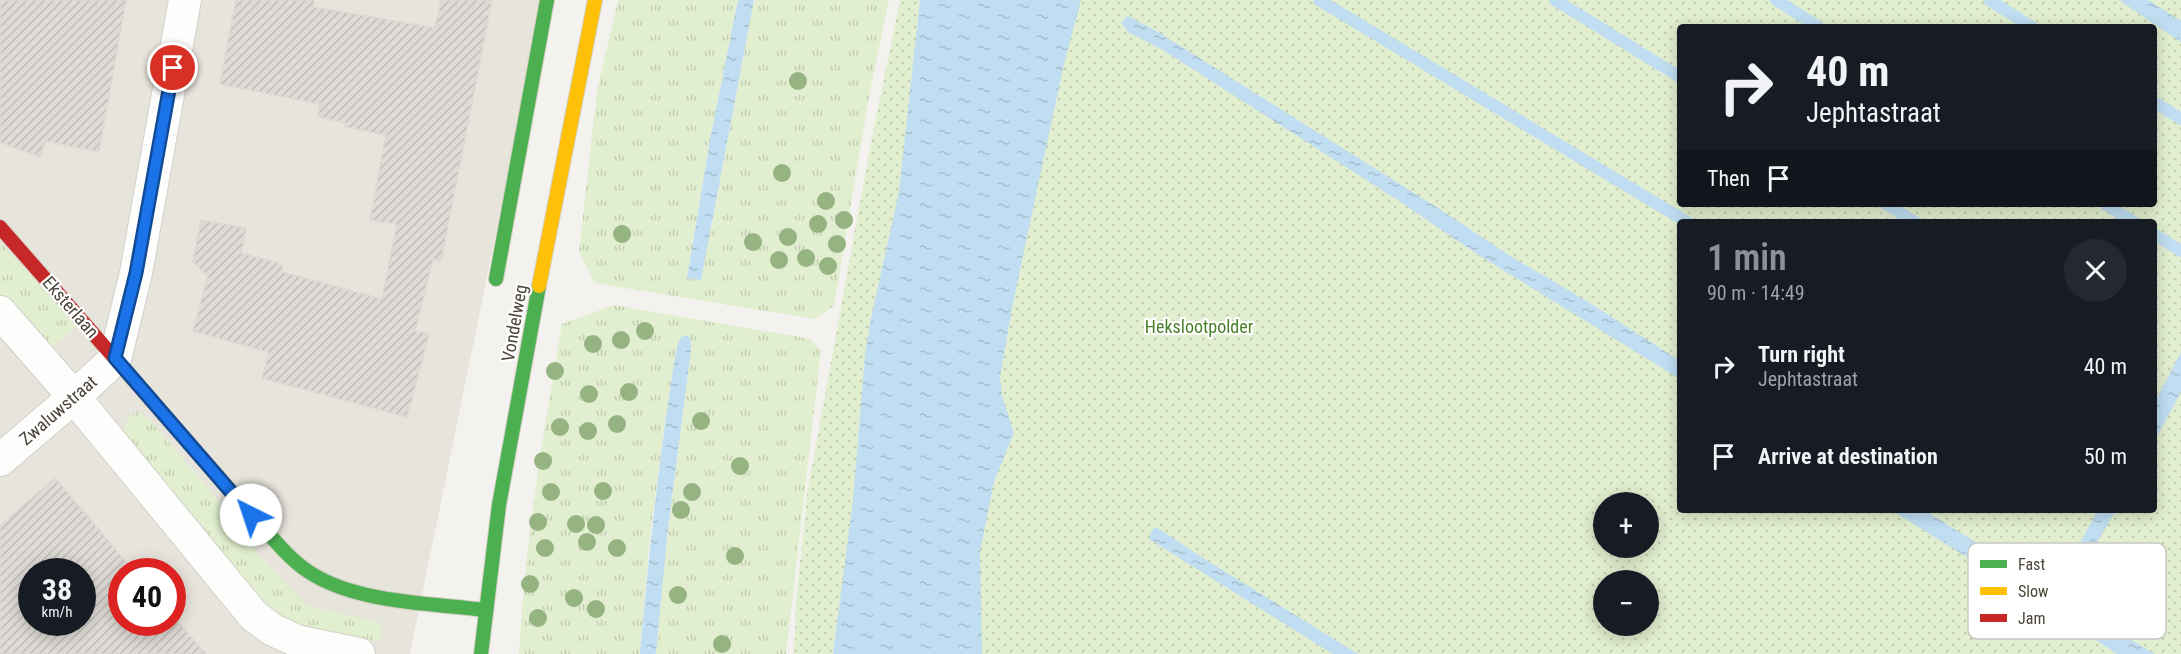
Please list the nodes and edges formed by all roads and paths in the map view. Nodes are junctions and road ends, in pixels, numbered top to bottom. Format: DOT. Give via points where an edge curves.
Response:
graph roads {
  1 [pos="185,0"];
  2 [pos="546,0"];
  3 [pos="595,0"];
  4 [pos="0,227"];
  5 [pos="496,279"];
  6 [pos="0,312"];
  7 [pos="115,358"];
  8 [pos="74,397"];
  9 [pos="0,460"];
  10 [pos="485,610"];
  11 [pos="359,654"];
  12 [pos="481,654"];
  1 -- 7 [label="street" via="136,273"];
  2 -- 5 [label="street, Vondelweg"];
  3 -- 10 [label="street, Vondelweg" via="499,505"];
  4 -- 7 [label="street, Eksterlaan"];
  6 -- 8 [label="street"];
  7 -- 8 [label="street, Zwaluwstraat"];
  7 -- 10 [label="street, Eksterlaan" via="299,565 318,577 361,593"];
  8 -- 9 [label="street, Zwaluwstraat"];
  8 -- 11 [label="street" via="254,616 300,642"];
  10 -- 12 [label="street, Vondelweg"];
}
